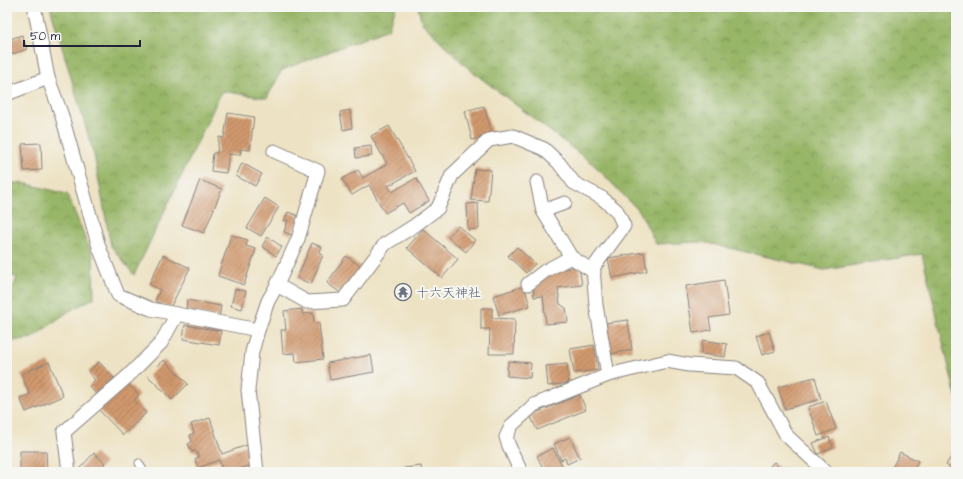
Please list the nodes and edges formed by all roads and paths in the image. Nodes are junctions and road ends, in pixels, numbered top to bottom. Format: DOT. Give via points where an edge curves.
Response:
graph roads {
  1 [pos="36,7"];
  2 [pos="48,78"];
  3 [pos="7,94"];
  4 [pos="274,151"];
  5 [pos="537,182"];
  6 [pos="565,203"];
  7 [pos="543,211"];
  8 [pos="571,257"];
  9 [pos="594,272"];
  10 [pos="528,284"];
  11 [pos="277,285"];
  12 [pos="177,314"];
  13 [pos="258,330"];
  14 [pos="608,375"];
  15 [pos="139,463"];
  16 [pos="69,472"];
  17 [pos="144,472"];
  18 [pos="257,472"];
  19 [pos="521,472"];
  20 [pos="826,472"];
  1 -- 2 [label="street"];
  2 -- 3 [label="street"];
  2 -- 12 [label="street" via="61,113 99,247 118,295 151,309"];
  4 -- 11 [label="street" via="318,171 298,239"];
  5 -- 7 [label="street"];
  6 -- 7 [label="street"];
  7 -- 8 [label="street"];
  8 -- 9 [label="street"];
  8 -- 10 [label="street"];
  9 -- 11 [label="street" via="593,268 624,226 617,211 602,198 574,183 544,149 513,136 489,140 452,175 438,208 385,244 343,300 307,302"];
  9 -- 14 [label="street" via="596,305"];
  11 -- 13 [label="street"];
  12 -- 13 [label="street"];
  12 -- 16 [label="street" via="161,343 127,377 64,432"];
  13 -- 18 [label="street" via="252,352 248,390"];
  14 -- 19 [label="street" via="534,405 512,425 506,437"];
  14 -- 20 [label="street" via="668,361 736,368 758,383 786,435"];
  15 -- 17 [label="lane"];
}
